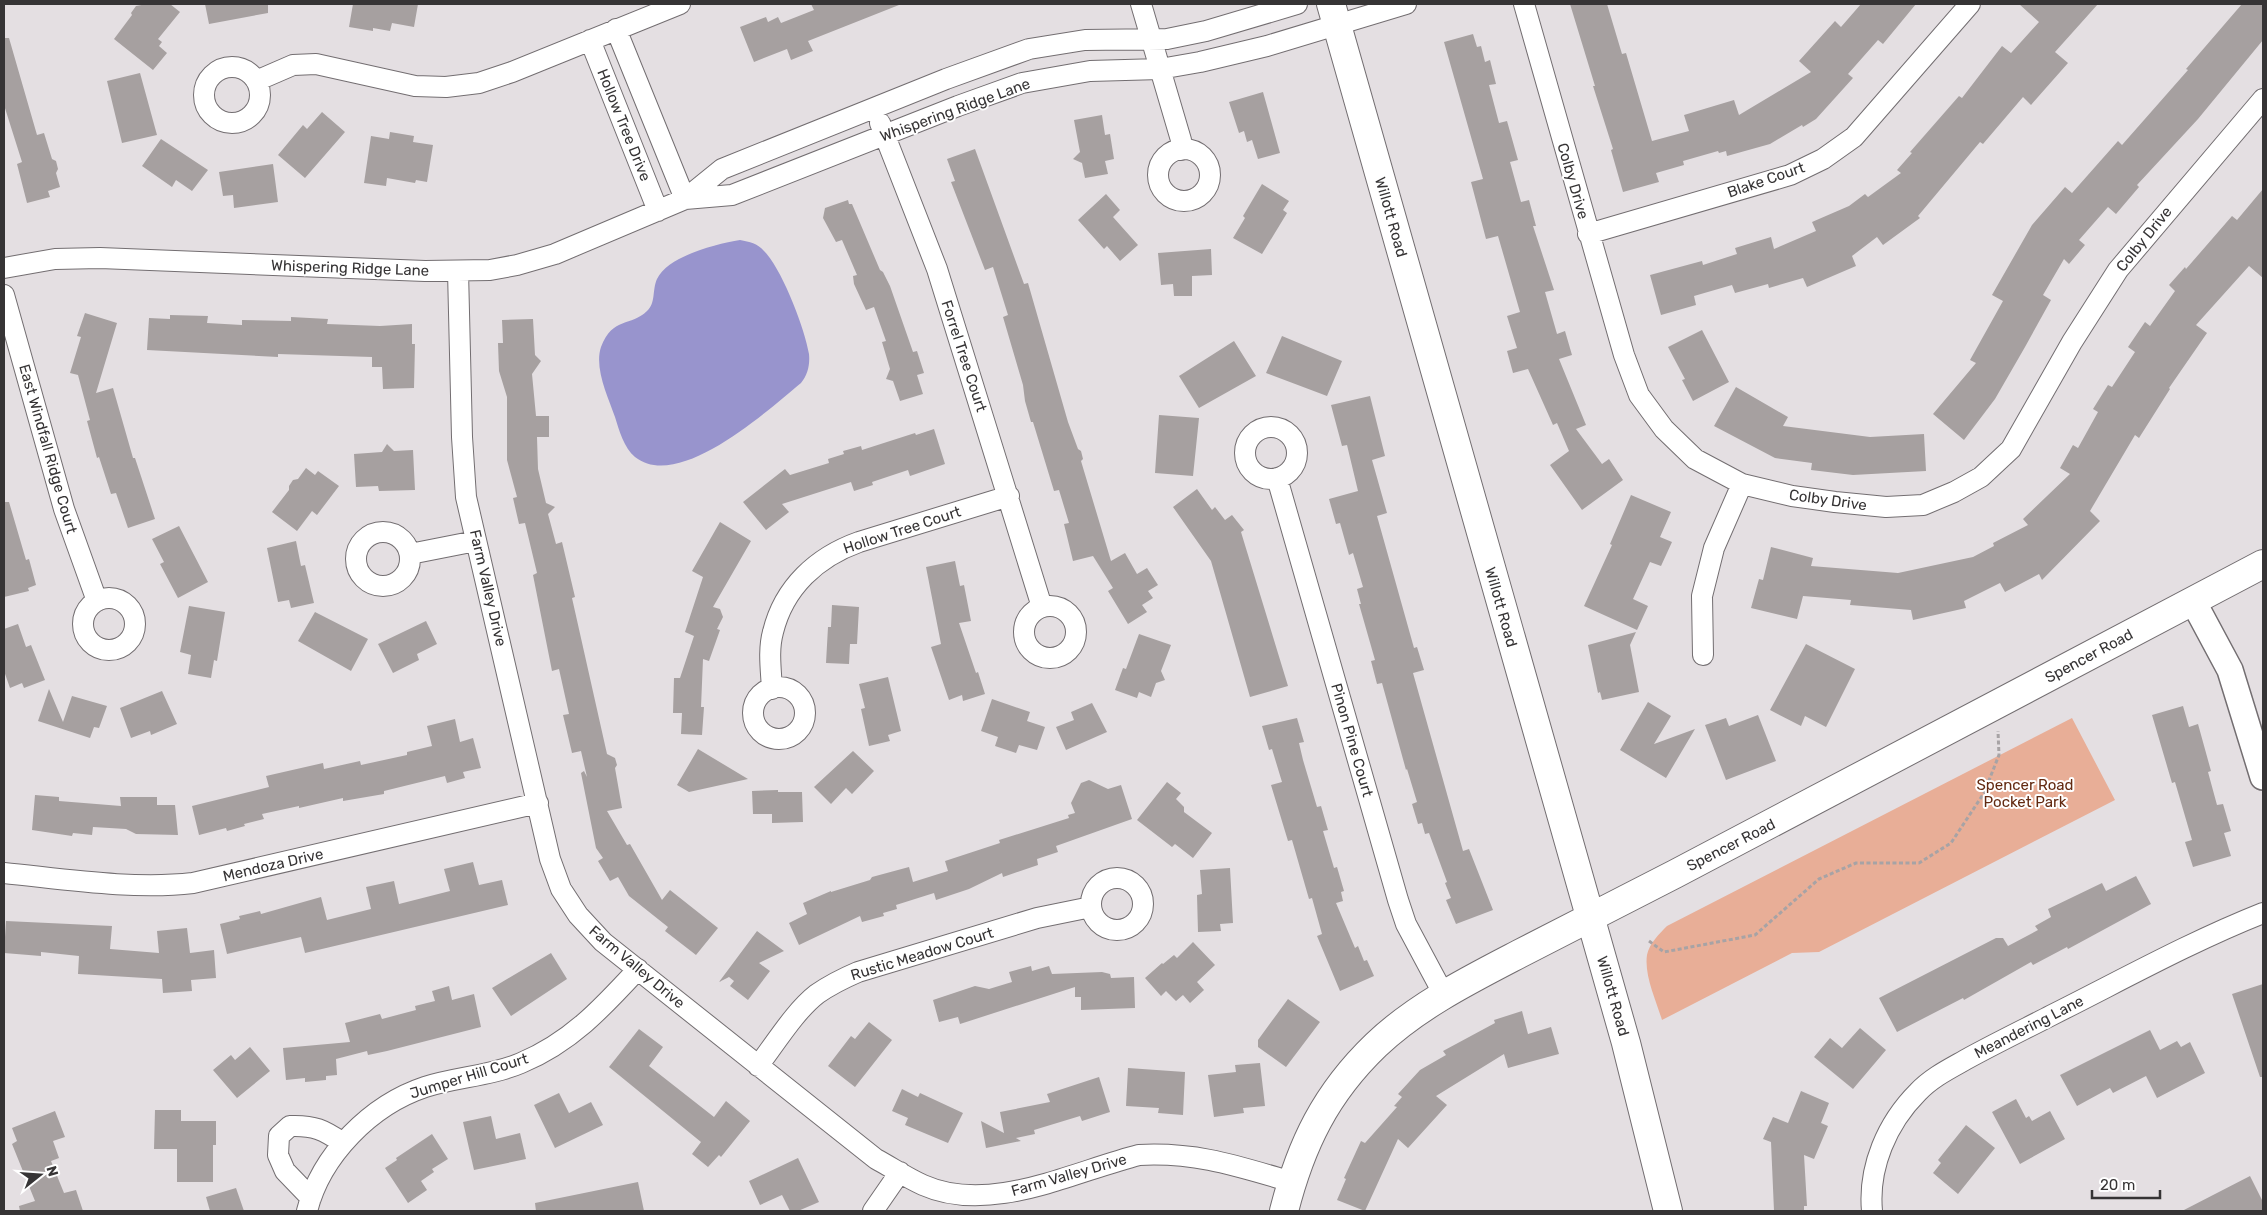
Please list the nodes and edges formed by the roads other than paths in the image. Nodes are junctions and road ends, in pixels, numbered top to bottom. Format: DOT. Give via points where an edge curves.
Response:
graph roads {
  1 [pos="680,4"];
  2 [pos="1141,4"];
  3 [pos="1297,4"];
  4 [pos="1406,4"];
  5 [pos="1524,4"];
  6 [pos="1970,4"];
  7 [pos="1334,14"];
  8 [pos="616,29"];
  9 [pos="590,40"];
  10 [pos="1152,40"];
  11 [pos="1160,69"];
  12 [pos="256,81"];
  13 [pos="2263,99"];
  14 [pos="874,108"];
  15 [pos="885,136"];
  16 [pos="1181,150"];
  17 [pos="685,199"];
  18 [pos="658,211"];
  19 [pos="1588,234"];
  20 [pos="4,268"];
  21 [pos="458,271"];
  22 [pos="4,295"];
  23 [pos="1277,478"];
  24 [pos="1742,484"];
  25 [pos="1009,496"];
  26 [pos="476,541"];
  27 [pos="410,554"];
  28 [pos="2263,564"];
  29 [pos="96,601"];
  30 [pos="2193,601"];
  31 [pos="1042,607"];
  32 [pos="1703,655"];
  33 [pos="772,689"];
  34 [pos="2263,777"];
  35 [pos="538,803"];
  36 [pos="4,873"];
  37 [pos="1091,907"];
  38 [pos="2263,913"];
  39 [pos="1590,916"];
  40 [pos="638,969"];
  41 [pos="1444,995"];
  42 [pos="758,1066"];
  43 [pos="343,1143"];
  44 [pos="900,1172"];
  45 [pos="1292,1182"];
  46 [pos="309,1205"];
  47 [pos="873,1211"];
  48 [pos="1284,1211"];
  49 [pos="1668,1211"];
  50 [pos="1872,1211"];
  1 -- 8 [label="street"];
  2 -- 10 [label="street"];
  3 -- 10 [label="street, Whispering Ridge Lane" via="1206,31"];
  4 -- 7 [label="street, Whispering Ridge Lane"];
  5 -- 19 [label="street, Colby Drive"];
  6 -- 19 [label="street, Blake Court" via="1854,136 1823,159 1790,175"];
  7 -- 11 [label="street, Whispering Ridge Lane" via="1266,46"];
  7 -- 39 [label="main road, Willott Road"];
  8 -- 9 [label="street"];
  8 -- 17 [label="street, Hollow Tree Drive"];
  9 -- 12 [label="street" via="479,83 415,86 316,64 293,65"];
  9 -- 18 [label="street, Hollow Tree Drive"];
  10 -- 11 [label="street"];
  10 -- 14 [label="street, Whispering Ridge Lane" via="1086,40 1029,49"];
  11 -- 15 [label="street, Whispering Ridge Lane" via="1090,71 1022,83"];
  11 -- 16 [label="street" via="1181,140"];
  13 -- 24 [label="street, Colby Drive" via="2118,270 2072,342 2011,449 1981,477 1923,505 1886,508 1792,496"];
  14 -- 15 [label="street, Forrel Tree Court"];
  14 -- 17 [label="street, Whispering Ridge Lane" via="722,169"];
  15 -- 17 [label="street, Whispering Ridge Lane" via="732,195"];
  15 -- 25 [label="street, Forrel Tree Court" via="937,269"];
  17 -- 18 [label="street, Whispering Ridge Lane"];
  18 -- 21 [label="street, Whispering Ridge Lane" via="555,254 490,270"];
  19 -- 24 [label="street, Colby Drive" via="1639,395 1664,429 1695,459"];
  20 -- 21 [label="street, Whispering Ridge Lane" via="54,259 100,258"];
  21 -- 26 [label="street, Farm Valley Drive" via="463,469"];
  22 -- 29 [label="street, East Windfall Ridge Court" via="64,509"];
  23 -- 41 [label="street, Pinon Pine Court" via="1398,900 1406,924"];
  24 -- 32 [label="street" via="1714,548 1702,596"];
  25 -- 31 [label="street, Forrel Tree Court"];
  25 -- 33 [label="street, Hollow Tree Court" via="859,542 837,550 815,564 793,588 772,632"];
  26 -- 27 [label="street"];
  26 -- 35 [label="street, Farm Valley Drive"];
  28 -- 30 [label="main road, Spencer Road"];
  30 -- 34 [label="street" via="2230,670"];
  30 -- 39 [label="main road, Spencer Road"];
  35 -- 36 [label="street, Mendoza Drive" via="192,884 139,885"];
  35 -- 40 [label="street, Farm Valley Drive" via="550,858 561,889 578,915 603,942"];
  37 -- 42 [label="street, Rustic Meadow Court" via="1037,918 858,972 837,982 816,995 797,1015"];
  38 -- 50 [label="street, Meandering Lane" via="2171,954 1993,1044 1947,1070 1920,1090 1898,1113 1885,1138 1875,1170"];
  39 -- 41 [label="main road, Spencer Road"];
  39 -- 49 [label="main road, Willott Road" via="1640,1095"];
  40 -- 42 [label="street, Farm Valley Drive"];
  40 -- 43 [label="street, Jumper Hill Court" via="576,1032 550,1048 520,1063 424,1087 392,1102 364,1121"];
  41 -- 45 [label="main road, Spencer Road" via="1378,1043 1337,1088 1317,1119"];
  42 -- 44 [label="street, Farm Valley Drive" via="876,1159"];
  43 -- 46 [label="street, Jumper Hill Court"];
  43 -- 46 [label="street, Jumper Hill Court" via="324,1130 307,1125 290,1126 280,1136 278,1155"];
  44 -- 45 [label="street, Farm Valley Drive" via="924,1186 974,1196 1002,1194 1139,1155 1162,1154 1216,1160"];
  44 -- 47 [label="street"];
  45 -- 48 [label="main road, Spencer Road"];
}
